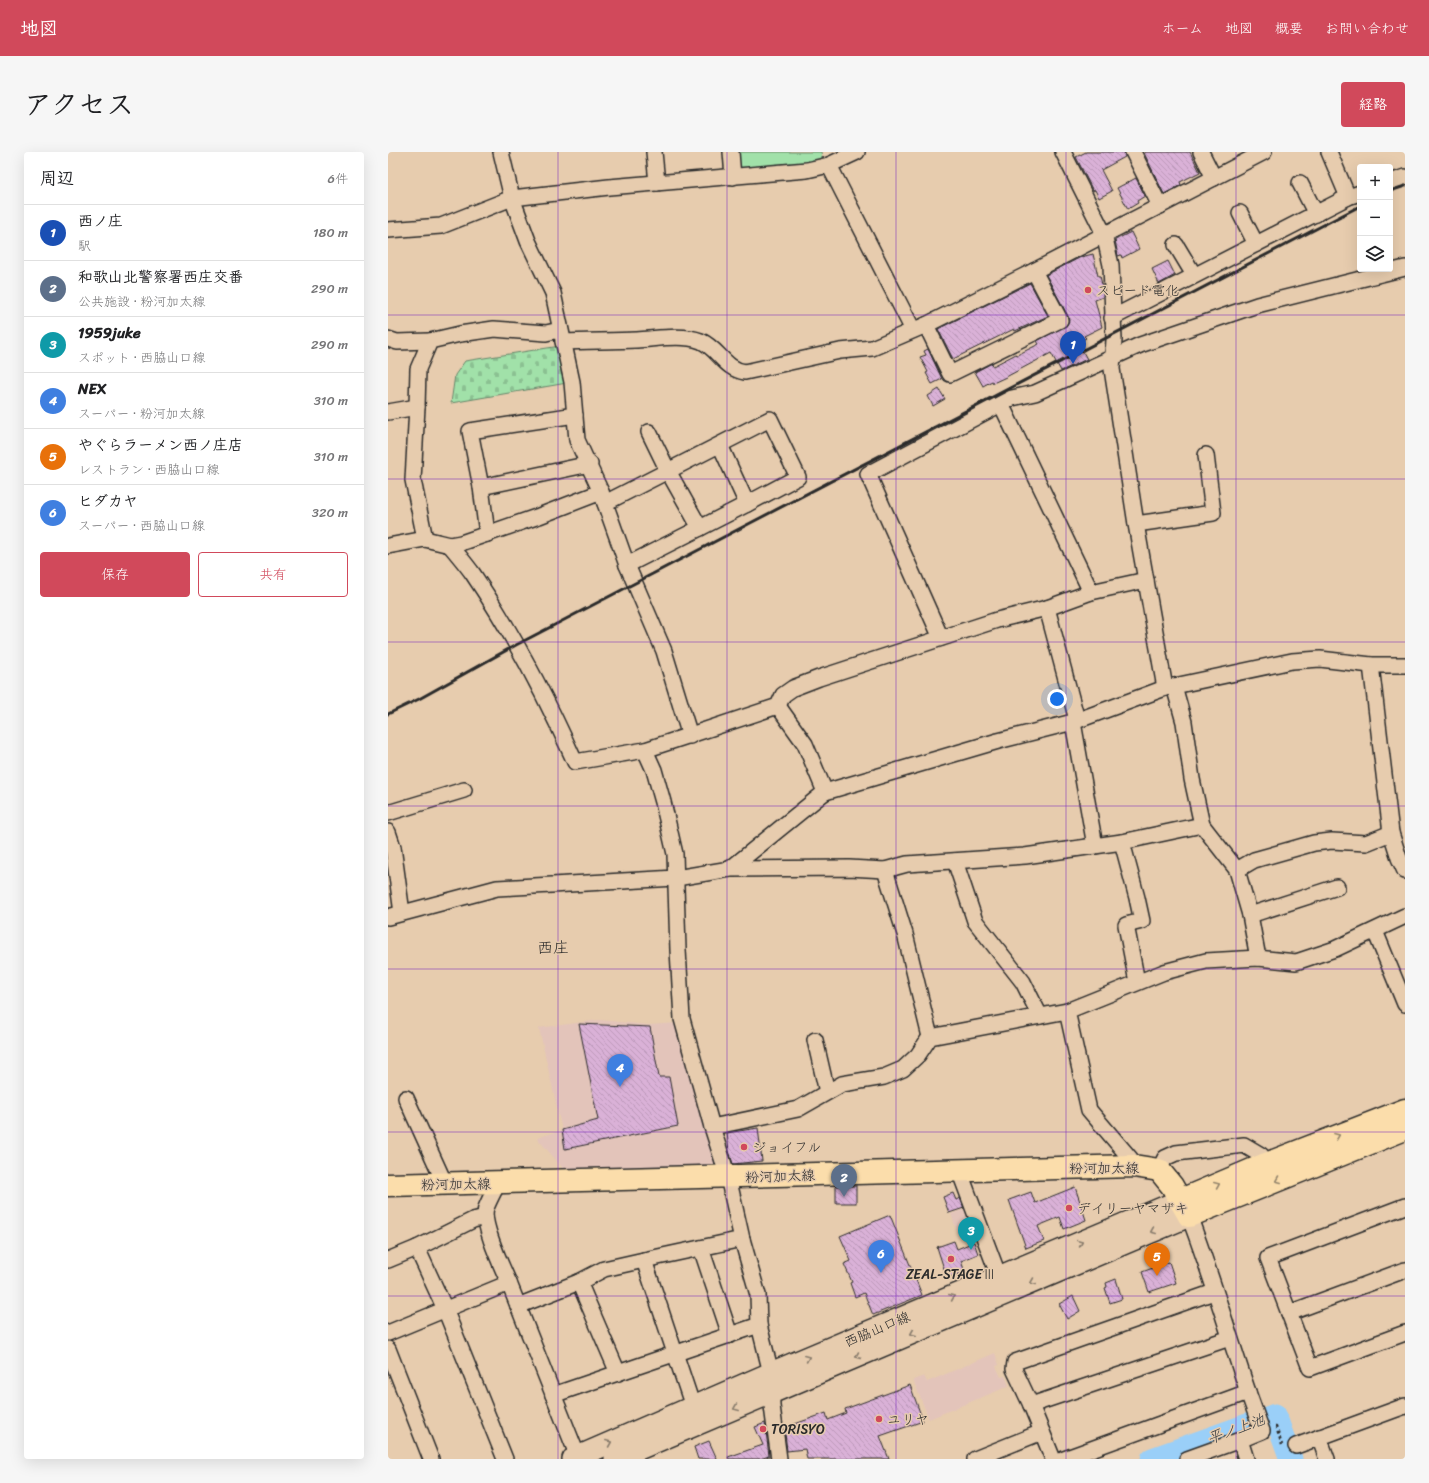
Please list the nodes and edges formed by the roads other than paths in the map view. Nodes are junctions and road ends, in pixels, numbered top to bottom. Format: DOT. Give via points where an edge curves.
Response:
graph roads {
  1 [pos="501,152"];
  2 [pos="654,152"];
  3 [pos="731,152"];
  4 [pos="857,152"];
  5 [pos="1062,152"];
  6 [pos="1133,152"];
  7 [pos="1201,152"];
  8 [pos="1264,152"];
  9 [pos="1329,152"];
  10 [pos="829,165"];
  11 [pos="733,177"];
  12 [pos="1405,177"];
  13 [pos="1214,178"];
  14 [pos="1393,181"];
  15 [pos="658,183"];
  16 [pos="1300,183"];
  17 [pos="1354,195"];
  18 [pos="512,198"];
  19 [pos="1160,206"];
  20 [pos="1240,213"];
  21 [pos="1316,214"];
  22 [pos="388,230"];
  23 [pos="1104,234"];
  24 [pos="1256,244"];
  25 [pos="1176,245"];
  26 [pos="1405,268"];
  27 [pos="1034,271"];
  28 [pos="1194,276"];
  29 [pos="1112,318"];
  30 [pos="919,328"];
  31 [pos="562,336"];
  32 [pos="388,339"];
  33 [pos="430,341"];
  34 [pos="1113,356"];
  35 [pos="1001,404"];
  36 [pos="417,407"];
  37 [pos="388,412"];
  38 [pos="575,414"];
  39 [pos="648,432"];
  40 [pos="720,445"];
  41 [pos="1206,456"];
  42 [pos="590,464"];
  43 [pos="668,471"];
  44 [pos="481,487"];
  45 [pos="603,497"];
  46 [pos="747,504"];
  47 [pos="1136,524"];
  48 [pos="700,528"];
  49 [pos="487,534"];
  50 [pos="425,539"];
  51 [pos="450,545"];
  52 [pos="388,546"];
  53 [pos="627,565"];
  54 [pos="1146,580"];
  55 [pos="1091,592"];
  56 [pos="1047,608"];
  57 [pos="941,638"];
  58 [pos="1371,665"];
  59 [pos="1405,665"];
  60 [pos="1169,687"];
  61 [pos="778,706"];
  62 [pos="1075,721"];
  63 [pos="690,736"];
  64 [pos="645,750"];
  65 [pos="464,790"];
  66 [pos="825,792"];
  67 [pos="388,813"];
  68 [pos="1202,825"];
  69 [pos="388,832"];
  70 [pos="1391,833"];
  71 [pos="1122,842"];
  72 [pos="1095,846"];
  73 [pos="954,861"];
  74 [pos="730,869"];
  75 [pos="885,870"];
  76 [pos="1237,870"];
  77 [pos="1405,871"];
  78 [pos="676,878"];
  79 [pos="1337,887"];
  80 [pos="395,915"];
  81 [pos="1250,915"];
  82 [pos="1405,916"];
  83 [pos="1375,931"];
  84 [pos="1258,958"];
  85 [pos="1137,982"];
  86 [pos="1405,1004"];
  87 [pos="1067,1011"];
  88 [pos="1040,1016"];
  89 [pos="930,1037"];
  90 [pos="815,1040"];
  91 [pos="827,1092"];
  92 [pos="406,1098"];
  93 [pos="1405,1110"];
  94 [pos="712,1127"];
  95 [pos="1405,1129"];
  96 [pos="1266,1164"];
  97 [pos="1134,1166"];
  98 [pos="959,1170"];
  99 [pos="1159,1170"];
  100 [pos="728,1177"];
  101 [pos="498,1183"];
  102 [pos="445,1184"];
  103 [pos="388,1185"];
  104 [pos="1405,1206"];
  105 [pos="1185,1208"];
  106 [pos="485,1217"];
  107 [pos="742,1239"];
  108 [pos="417,1248"];
  109 [pos="701,1248"];
  110 [pos="388,1260"];
  111 [pos="644,1260"];
  112 [pos="1405,1270"];
  113 [pos="999,1277"];
  114 [pos="509,1282"];
  115 [pos="579,1282"];
  116 [pos="1214,1292"];
  117 [pos="518,1306"];
  118 [pos="445,1309"];
  119 [pos="1289,1313"];
  120 [pos="760,1325"];
  121 [pos="388,1333"];
  122 [pos="1405,1333"];
  123 [pos="730,1335"];
  124 [pos="1230,1338"];
  125 [pos="388,1349"];
  126 [pos="675,1353"];
  127 [pos="618,1373"];
  128 [pos="772,1383"];
  129 [pos="1248,1392"];
  130 [pos="553,1395"];
  131 [pos="1031,1405"];
  132 [pos="1405,1406"];
  133 [pos="693,1407"];
  134 [pos="1042,1432"];
  135 [pos="1319,1437"];
  136 [pos="1240,1440"];
  137 [pos="1289,1446"];
  138 [pos="576,1458"];
  139 [pos="619,1458"];
  140 [pos="431,1459"];
  141 [pos="505,1459"];
  142 [pos="779,1459"];
  143 [pos="975,1459"];
  144 [pos="1053,1459"];
  145 [pos="1064,1459"];
  146 [pos="1186,1459"];
  147 [pos="1246,1459"];
  148 [pos="1327,1459"];
  1 -- 18 [label="street"];
  2 -- 15 [label="street"];
  3 -- 11 [label="street"];
  4 -- 10 [label="street"];
  5 -- 23 [label="street"];
  6 -- 19 [label="street"];
  7 -- 13 [label="street"];
  8 -- 13 [label="street"];
  9 -- 17 [label="street"];
  10 -- 11 [label="street" via="807,170"];
  10 -- 30 [label="street"];
  11 -- 15 [label="street"];
  12 -- 14 [label="street"];
  13 -- 19 [label="street"];
  15 -- 18 [label="street"];
  16 -- 21 [label="street"];
  17 -- 21 [label="street"];
  18 -- 22 [label="street" via="441,226"];
  18 -- 31 [label="street" via="528,241 553,293"];
  19 -- 23 [label="street"];
  20 -- 24 [label="street"];
  21 -- 24 [label="street"];
  23 -- 27 [label="street"];
  23 -- 29 [label="street" via="1111,265"];
  24 -- 28 [label="street"];
  25 -- 28 [label="street"];
  26 -- 34 [label="street" via="1257,305"];
  27 -- 30 [label="street"];
  27 -- 30 [label="street" via="1060,320 950,374"];
  28 -- 29 [label="street"];
  29 -- 34 [label="street"];
  30 -- 31 [label="street" via="872,348 840,351 745,372 737,371 728,365 701,342 681,338"];
  31 -- 33 [label="street" via="494,329"];
  31 -- 38 [label="street" via="572,382"];
  32 -- 33 [label="street" via="397,342"];
  33 -- 36 [label="street" via="418,369"];
  34 -- 35 [label="street" via="1035,393 1012,398"];
  34 -- 47 [label="street" via="1112,369"];
  35 -- 55 [label="street"];
  35 -- 57 [label="street" via="868,474"];
  36 -- 37 [label="street"];
  36 -- 50 [label="street" via="413,480"];
  38 -- 42 [label="street" via="577,440"];
  38 -- 44 [label="street" via="470,431"];
  39 -- 43 [label="street"];
  40 -- 43 [label="street"];
  40 -- 46 [label="street"];
  40 -- 46 [label="street" via="770,419 798,477"];
  41 -- 47 [label="street" via="1213,513"];
  42 -- 44 [label="street"];
  42 -- 45 [label="street"];
  43 -- 45 [label="street"];
  43 -- 48 [label="street"];
  44 -- 49 [label="street"];
  45 -- 49 [label="street" via="571,504"];
  45 -- 53 [label="street"];
  46 -- 48 [label="street"];
  47 -- 54 [label="street"];
  48 -- 53 [label="street"];
  49 -- 51 [label="street"];
  50 -- 51 [label="street"];
  50 -- 52 [label="street"];
  51 -- 64 [label="street" via="472,572 516,645 555,717 575,762"];
  53 -- 63 [label="street" via="664,651"];
  54 -- 55 [label="street"];
  54 -- 60 [label="street"];
  55 -- 56 [label="street"];
  56 -- 57 [label="street" via="996,620"];
  56 -- 62 [label="street"];
  57 -- 61 [label="street" via="793,688 783,695"];
  58 -- 59 [label="street"];
  58 -- 60 [label="street" via="1320,659 1292,661"];
  58 -- 70 [label="street"];
  60 -- 62 [label="street"];
  60 -- 68 [label="street" via="1184,722"];
  61 -- 63 [label="street"];
  61 -- 66 [label="street" via="805,744"];
  62 -- 66 [label="street"];
  62 -- 72 [label="street"];
  63 -- 64 [label="street"];
  64 -- 78 [label="street" via="663,802 675,854"];
  65 -- 67 [label="street"];
  66 -- 74 [label="street"];
  68 -- 71 [label="street"];
  68 -- 76 [label="street"];
  69 -- 80 [label="street" via="393,847"];
  70 -- 76 [label="street" via="1366,843 1314,843 1254,860"];
  70 -- 77 [label="street"];
  71 -- 72 [label="street"];
  71 -- 85 [label="street" via="1142,921 1126,924"];
  72 -- 73 [label="street" via="1025,856"];
  73 -- 75 [label="street" via="907,864"];
  73 -- 88 [label="street" via="975,921 1023,982"];
  74 -- 75 [label="street"];
  74 -- 78 [label="street"];
  75 -- 89 [label="street" via="905,934"];
  76 -- 81 [label="street"];
  78 -- 80 [label="street" via="497,888"];
  78 -- 94 [label="street" via="682,1019"];
  79 -- 81 [label="street"];
  81 -- 84 [label="street"];
  82 -- 83 [label="street"];
  83 -- 84 [label="street" via="1335,950 1296,962"];
  83 -- 86 [label="street"];
  84 -- 85 [label="street" via="1206,961"];
  85 -- 87 [label="street"];
  87 -- 88 [label="street"];
  87 -- 97 [label="street" via="1089,1110"];
  88 -- 89 [label="street"];
  89 -- 91 [label="street" via="903,1069 884,1077 842,1084"];
  90 -- 91 [label="street"];
  91 -- 94 [label="street" via="798,1109"];
  92 -- 102 [label="street"];
  96 -- 93 [label="main road, one-way"];
  94 -- 100 [label="street"];
  95 -- 105 [label="main road, one-way"];
  96 -- 99 [label="street" via="1261,1156 1244,1145 1176,1153 1165,1158"];
  105 -- 96 [label="main road, one-way"];
  97 -- 98 [label="main road, 粉河加太線"];
  97 -- 99 [label="main road, 粉河加太線"];
  98 -- 100 [label="main road, 粉河加太線"];
  98 -- 113 [label="street"];
  99 -- 105 [label="main road, 粉河加太線"];
  100 -- 101 [label="main road, 粉河加太線"];
  100 -- 107 [label="street"];
  101 -- 102 [label="main road, 粉河加太線"];
  101 -- 106 [label="street"];
  102 -- 103 [label="main road, 粉河加太線"];
  104 -- 119 [label="street" via="1268,1258"];
  113 -- 105 [label="street, 西脇山口線, one-way"];
  105 -- 116 [label="street"];
  105 -- 128 [label="street, 西脇山口線, one-way"];
  106 -- 108 [label="street" via="473,1220"];
  106 -- 114 [label="street"];
  107 -- 109 [label="street"];
  107 -- 120 [label="street" via="758,1296"];
  108 -- 110 [label="street"];
  108 -- 118 [label="street"];
  109 -- 111 [label="street"];
  109 -- 123 [label="street"];
  111 -- 115 [label="street" via="604,1269"];
  111 -- 126 [label="street"];
  112 -- 119 [label="street"];
  128 -- 113 [label="street, 西脇山口線, one-way"];
  114 -- 117 [label="street"];
  114 -- 118 [label="street"];
  115 -- 117 [label="street"];
  115 -- 127 [label="street"];
  116 -- 124 [label="street"];
  116 -- 131 [label="street" via="1016,1362 1014,1368"];
  117 -- 130 [label="street"];
  118 -- 121 [label="street"];
  118 -- 141 [label="street"];
  119 -- 122 [label="street" via="1310,1368"];
  120 -- 123 [label="street"];
  120 -- 128 [label="street"];
  123 -- 126 [label="street"];
  124 -- 129 [label="street"];
  124 -- 131 [label="street"];
  125 -- 140 [label="street"];
  126 -- 127 [label="street"];
  126 -- 133 [label="street"];
  127 -- 130 [label="street"];
  128 -- 133 [label="street, 西脇山口線"];
  128 -- 139 [label="street, 西脇山口線, one-way"];
  128 -- 142 [label="street" via="772,1406"];
  129 -- 136 [label="street" via="1260,1424"];
  129 -- 145 [label="street"];
  130 -- 138 [label="street"];
  131 -- 134 [label="street"];
  132 -- 135 [label="street"];
  138 -- 133 [label="street, 西脇山口線, one-way"];
  134 -- 143 [label="street"];
  134 -- 144 [label="street"];
  135 -- 137 [label="street"];
  135 -- 148 [label="street"];
  136 -- 146 [label="street"];
  136 -- 147 [label="street"];
}
